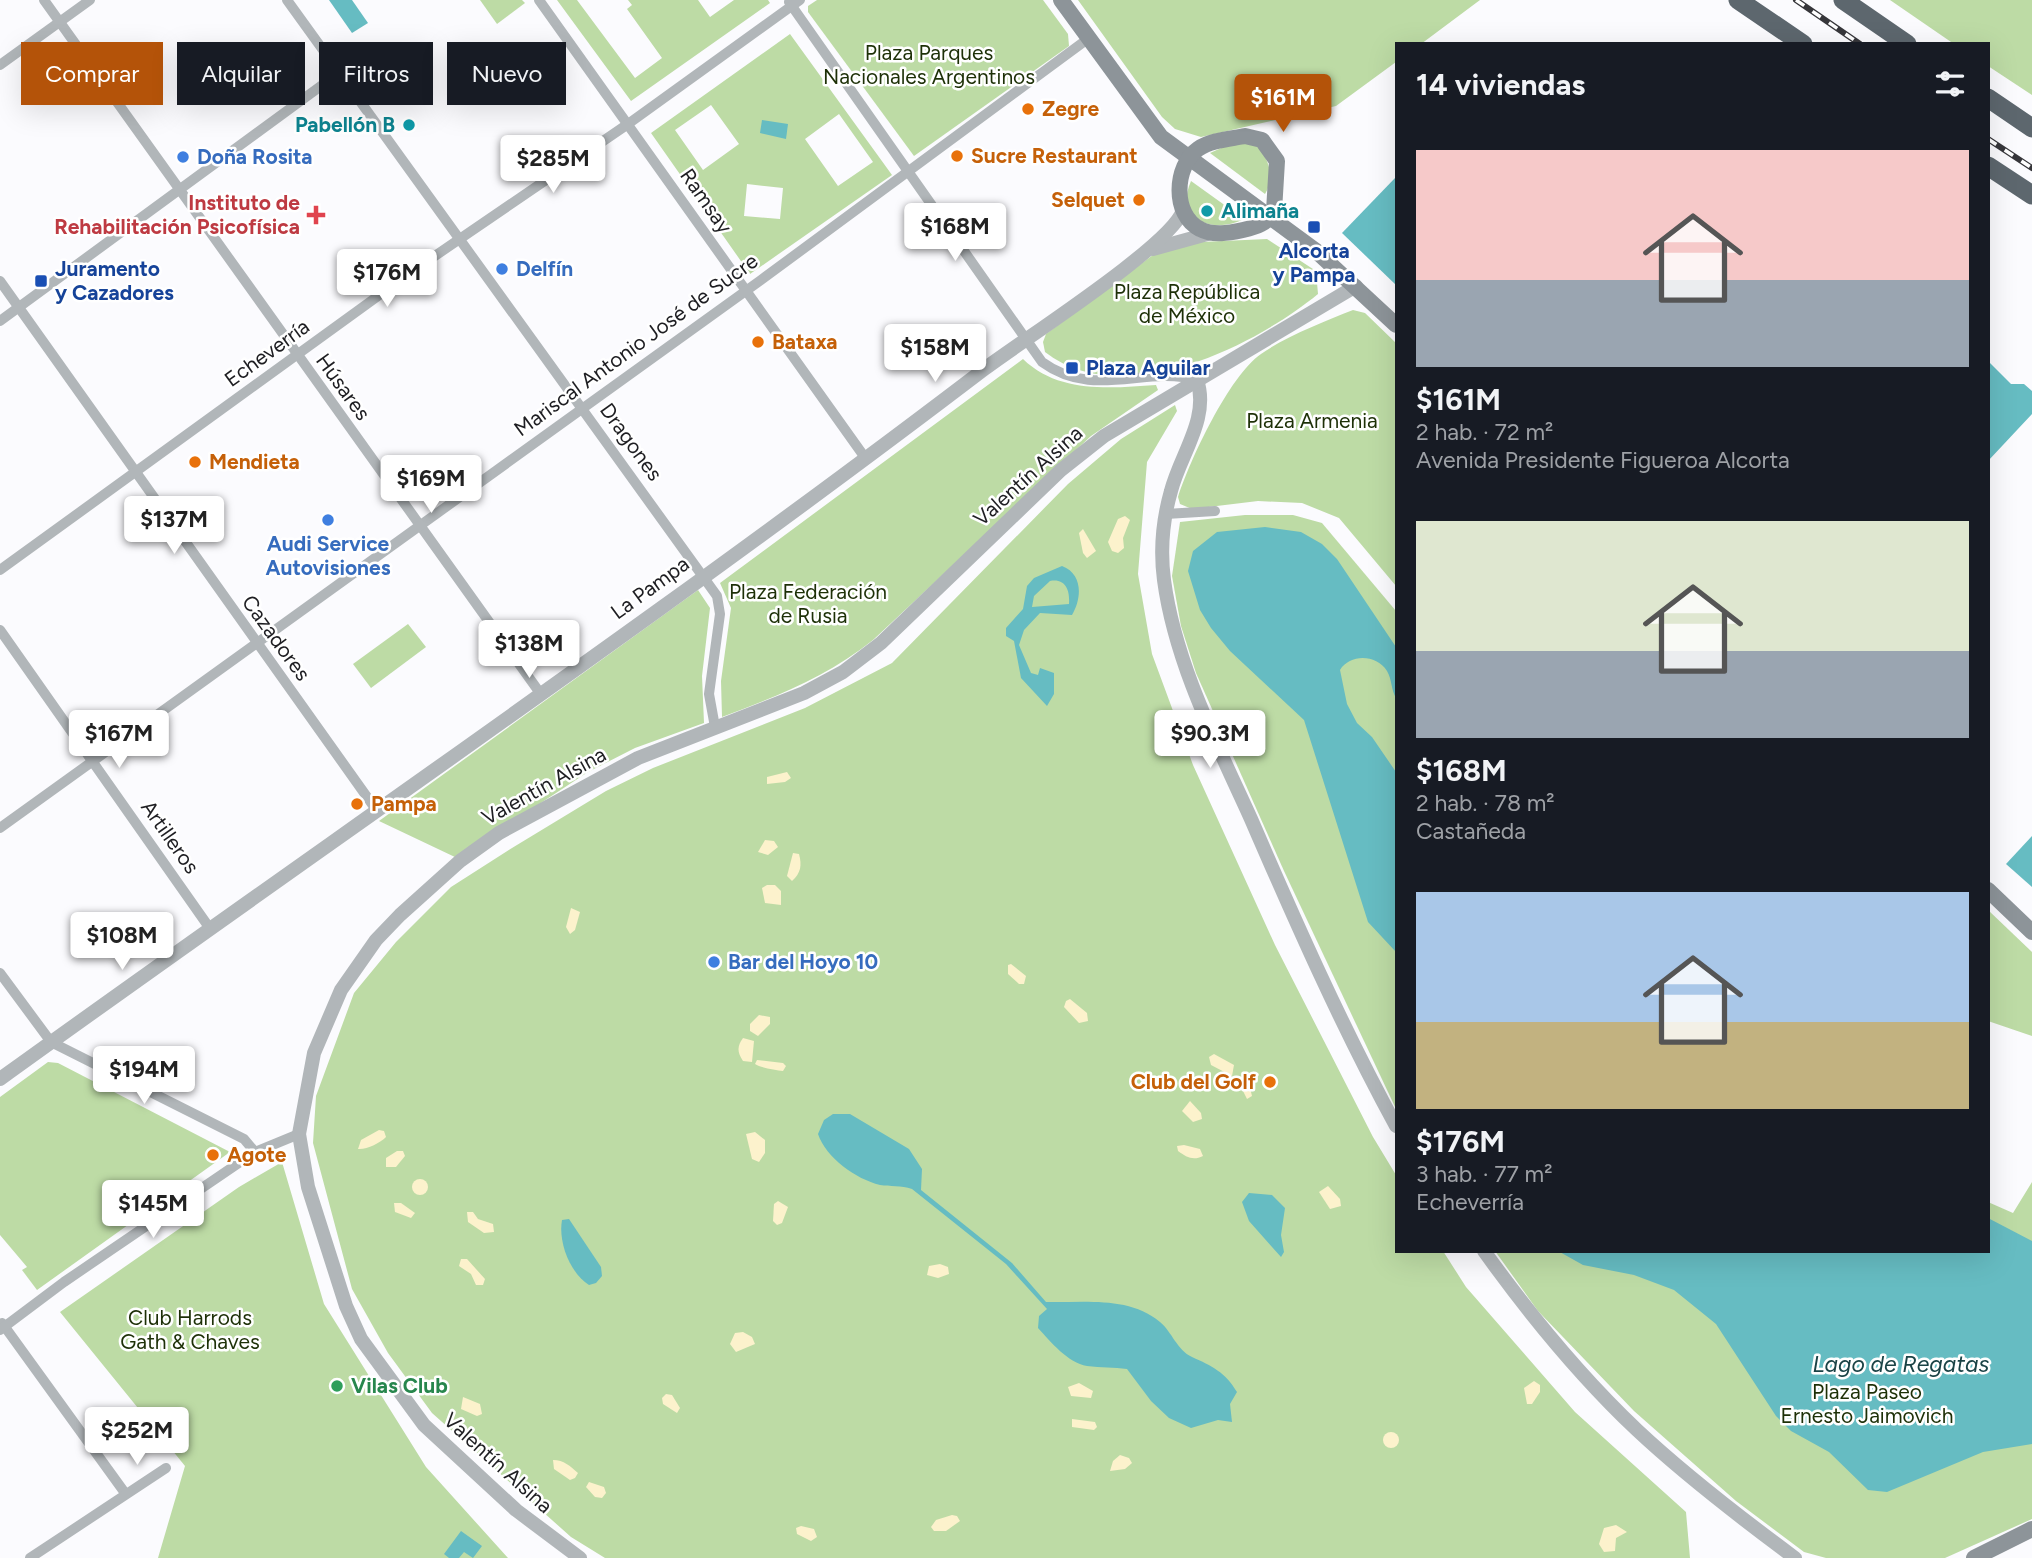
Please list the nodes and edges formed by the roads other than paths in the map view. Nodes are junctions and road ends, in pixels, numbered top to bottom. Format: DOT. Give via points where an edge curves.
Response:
graph roads {
  1 [pos="44,0"];
  2 [pos="90,0"];
  3 [pos="287,0"];
  4 [pos="539,0"];
  5 [pos="1061,0"];
  6 [pos="1738,0"];
  7 [pos="1843,0"];
  8 [pos="793,2"];
  9 [pos="60,22"];
  10 [pos="1089,38"];
  11 [pos="1800,42"];
  12 [pos="1904,42"];
  13 [pos="319,43"];
  14 [pos="0,65"];
  15 [pos="319,87"];
  16 [pos="1990,99"];
  17 [pos="364,105"];
  18 [pos="628,124"];
  19 [pos="2032,128"];
  20 [pos="1188,159"];
  21 [pos="1990,167"];
  22 [pos="910,171"];
  23 [pos="178,190"];
  24 [pos="2032,195"];
  25 [pos="1183,210"];
  26 [pos="1270,218"];
  27 [pos="1211,233"];
  28 [pos="461,239"];
  29 [pos="1152,249"];
  30 [pos="0,281"];
  31 [pos="1356,286"];
  32 [pos="746,290"];
  33 [pos="18,308"];
  34 [pos="0,321"];
  35 [pos="1395,324"];
  36 [pos="1026,337"];
  37 [pos="296,355"];
  38 [pos="1197,380"];
  39 [pos="582,407"];
  40 [pos="866,459"];
  41 [pos="135,474"];
  42 [pos="1215,511"];
  43 [pos="1166,514"];
  44 [pos="419,525"];
  45 [pos="0,570"];
  46 [pos="703,576"];
  47 [pos="0,630"];
  48 [pos="256,643"];
  49 [pos="540,693"];
  50 [pos="715,727"];
  51 [pos="93,761"];
  52 [pos="377,811"];
  53 [pos="0,828"];
  54 [pos="1990,892"];
  55 [pos="211,930"];
  56 [pos="2032,932"];
  57 [pos="0,973"];
  58 [pos="51,1042"];
  59 [pos="0,1079"];
  60 [pos="1395,1124"];
  61 [pos="299,1134"];
  62 [pos="255,1152"];
  63 [pos="1486,1253"];
  64 [pos="1,1326"];
  65 [pos="166,1468"];
  66 [pos="125,1493"];
  67 [pos="2032,1529"];
  68 [pos="30,1558"];
  69 [pos="580,1558"];
  70 [pos="1795,1558"];
  71 [pos="1974,1558"];
  1 -- 9 [label="street, Húsares"];
  2 -- 9 [label="street"];
  3 -- 13 [label="street, Dragones"];
  4 -- 18 [label="street, Ramsay"];
  5 -- 10 [label="main road"];
  6 -- 11 [label="highway"];
  7 -- 12 [label="highway"];
  8 -- 18 [label="street, Echeverría"];
  8 -- 22 [label="street"];
  9 -- 14 [label="street"];
  9 -- 23 [label="street, Húsares"];
  10 -- 20 [label="main road" via="1149,123"];
  10 -- 22 [label="street, Mariscal Antonio José de Sucre"];
  15 -- 23 [label="street"];
  16 -- 19 [label="highway"];
  17 -- 28 [label="street, Dragones"];
  18 -- 28 [label="street, Echeverría"];
  18 -- 32 [label="street, Ramsay"];
  20 -- 25 [label="main road" via="1181,183"];
  20 -- 26 [label="main road"];
  20 -- 26 [label="main road" via="1214,142 1245,136 1262,140 1277,161 1277,195"];
  21 -- 24 [label="highway"];
  22 -- 32 [label="street, Mariscal Antonio José de Sucre"];
  22 -- 36 [label="street"];
  23 -- 33 [label="street"];
  23 -- 37 [label="street, Húsares"];
  25 -- 27 [label="main road" via="1193,225"];
  25 -- 29 [label="street, La Pampa" via="1177,224"];
  26 -- 27 [label="main road" via="1256,227"];
  26 -- 31 [label="main road"];
  27 -- 29 [label="street, La Pampa"];
  28 -- 37 [label="street, Echeverría"];
  28 -- 39 [label="street, Dragones"];
  29 -- 36 [label="street, La Pampa"];
  30 -- 33 [label="street, Cazadores"];
  31 -- 35 [label="main road"];
  31 -- 38 [label="street, Valentín Alsina"];
  32 -- 39 [label="street, Mariscal Antonio José de Sucre"];
  32 -- 40 [label="street, Ramsay"];
  33 -- 34 [label="street"];
  33 -- 41 [label="street, Cazadores"];
  36 -- 38 [label="street" via="1042,362 1078,378"];
  36 -- 40 [label="street, La Pampa"];
  37 -- 41 [label="street, Echeverría"];
  37 -- 44 [label="street, Húsares"];
  38 -- 43 [label="street" via="1201,408"];
  38 -- 50 [label="street, Valentín Alsina" via="1060,470 881,643 843,672 804,693"];
  39 -- 44 [label="street, Mariscal Antonio José de Sucre"];
  39 -- 46 [label="street, Dragones"];
  40 -- 46 [label="street, La Pampa"];
  41 -- 45 [label="street, Echeverría"];
  41 -- 48 [label="street, Cazadores"];
  42 -- 43 [label="street"];
  43 -- 60 [label="street" via="1164,579 1187,667 1278,883"];
  44 -- 48 [label="street, Mariscal Antonio José de Sucre"];
  44 -- 49 [label="street, Húsares"];
  46 -- 49 [label="street, La Pampa"];
  46 -- 50 [label="street, Dragones" via="720,605 709,694"];
  47 -- 51 [label="street, Artilleros"];
  48 -- 51 [label="street, Mariscal Antonio José de Sucre"];
  48 -- 52 [label="street, Cazadores"];
  49 -- 52 [label="street, La Pampa"];
  50 -- 61 [label="street, Valentín Alsina" via="638,758 499,833 400,915 357,965 327,1016 313,1053"];
  51 -- 53 [label="street, Mariscal Antonio José de Sucre"];
  51 -- 55 [label="street, Artilleros"];
  52 -- 55 [label="street, La Pampa"];
  54 -- 56 [label="main road"];
  55 -- 58 [label="street, La Pampa"];
  57 -- 58 [label="street"];
  58 -- 59 [label="street, La Pampa"];
  58 -- 62 [label="street" via="244,1139"];
  61 -- 62 [label="street"];
  61 -- 69 [label="street, Valentín Alsina" via="320,1231 361,1339 425,1425 516,1510"];
  62 -- 64 [label="street"];
  63 -- 70 [label="street" via="1556,1345 1638,1431"];
  64 -- 66 [label="street"];
  65 -- 66 [label="street"];
  66 -- 68 [label="street"];
  67 -- 71 [label="main road"];
}
